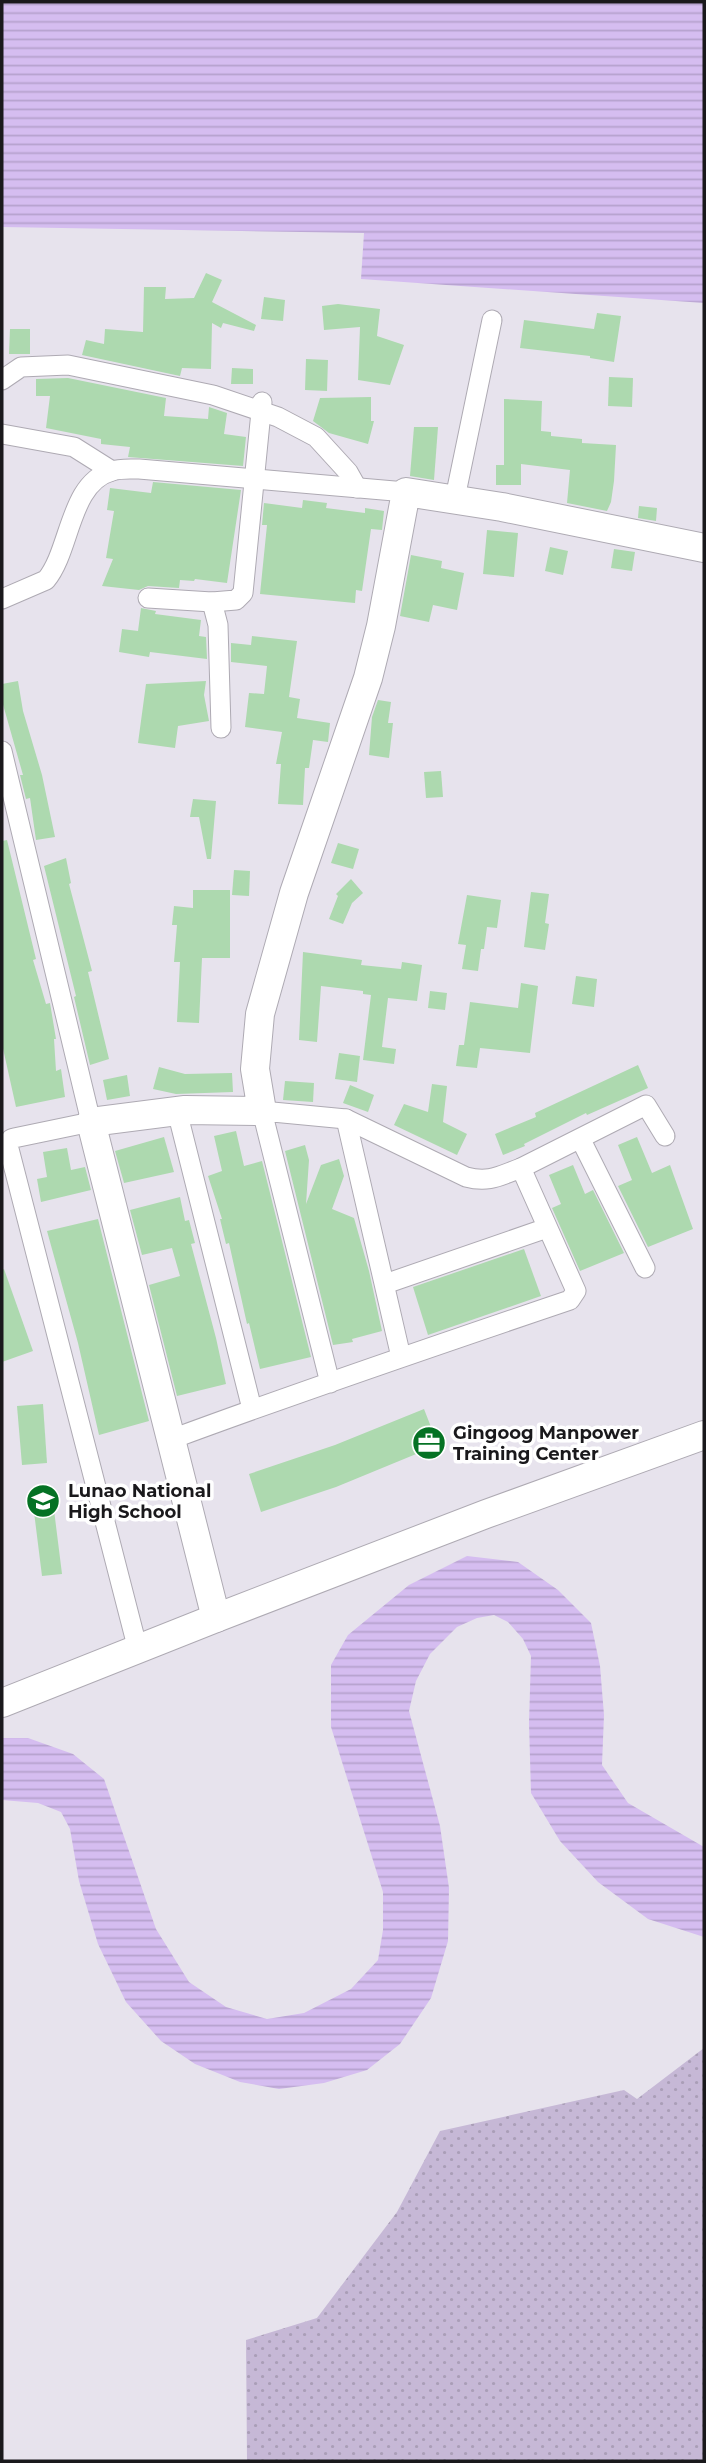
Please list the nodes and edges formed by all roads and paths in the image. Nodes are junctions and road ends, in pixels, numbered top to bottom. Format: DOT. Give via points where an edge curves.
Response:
graph roads {
  1 [pos="492,320"];
  2 [pos="2,380"];
  3 [pos="261,406"];
  4 [pos="2,434"];
  5 [pos="112,471"];
  6 [pos="254,480"];
  7 [pos="357,488"];
  8 [pos="406,492"];
  9 [pos="455,498"];
  10 [pos="703,547"];
  11 [pos="148,598"];
  12 [pos="2,599"];
  13 [pos="212,602"];
  14 [pos="221,728"];
  15 [pos="2,751"];
  16 [pos="177,1111"];
  17 [pos="262,1111"];
  18 [pos="346,1119"];
  19 [pos="91,1122"];
  20 [pos="665,1136"];
  21 [pos="580,1140"];
  22 [pos="521,1168"];
  23 [pos="547,1228"];
  24 [pos="645,1268"];
  25 [pos="385,1284"];
  26 [pos="401,1357"];
  27 [pos="330,1383"];
  28 [pos="252,1409"];
  29 [pos="704,1435"];
  30 [pos="172,1439"];
  31 [pos="216,1618"];
  32 [pos="138,1650"];
  33 [pos="2,1703"];
  1 -- 9 [label="street"];
  2 -- 3 [label="street" via="21,367 68,365"];
  3 -- 6 [label="street"];
  3 -- 7 [label="street" via="316,437"];
  4 -- 5 [label="street" via="74,447"];
  5 -- 6 [label="street" via="139,469"];
  5 -- 12 [label="street" via="94,479 84,493 46,580"];
  6 -- 7 [label="street"];
  6 -- 13 [label="street" via="243,593 236,600"];
  7 -- 8 [label="street"];
  8 -- 9 [label="street"];
  8 -- 17 [label="street" via="368,678 294,893 260,1014 255,1069"];
  9 -- 10 [label="street"];
  11 -- 13 [label="street"];
  13 -- 14 [label="street" via="218,625"];
  15 -- 19 [label="street"];
  16 -- 17 [label="street"];
  16 -- 19 [label="street"];
  16 -- 28 [label="street"];
  17 -- 18 [label="street"];
  17 -- 27 [label="street"];
  18 -- 22 [label="street" via="466,1177 485,1181"];
  18 -- 25 [label="street"];
  19 -- 30 [label="street"];
  19 -- 32 [label="street" via="14,1138 8,1145"];
  20 -- 21 [label="street" via="646,1105"];
  21 -- 22 [label="street"];
  21 -- 24 [label="street"];
  22 -- 23 [label="street"];
  23 -- 25 [label="street"];
  23 -- 26 [label="street" via="576,1291 570,1300"];
  25 -- 26 [label="street"];
  26 -- 27 [label="street"];
  27 -- 28 [label="street"];
  28 -- 30 [label="street"];
  29 -- 31 [label="street"];
  30 -- 31 [label="street"];
  31 -- 32 [label="street"];
  32 -- 33 [label="street"];
}
